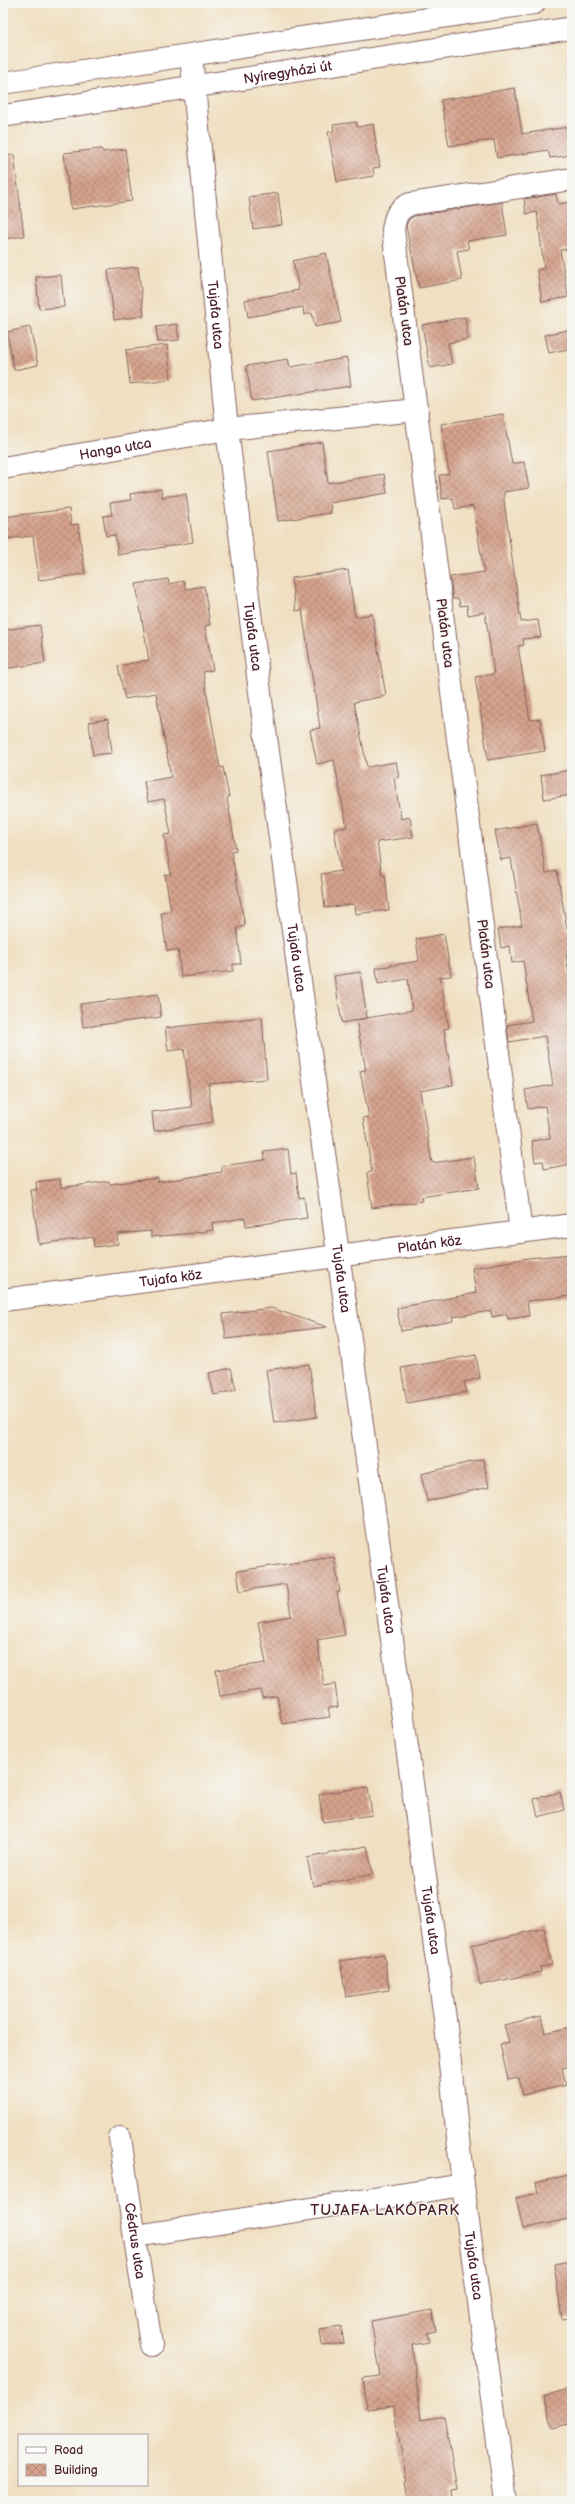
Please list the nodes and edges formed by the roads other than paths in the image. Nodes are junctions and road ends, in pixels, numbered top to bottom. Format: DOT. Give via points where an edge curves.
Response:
graph roads {
  1 [pos="534,3"];
  2 [pos="572,28"];
  3 [pos="191,55"];
  4 [pos="3,83"];
  5 [pos="194,86"];
  6 [pos="3,116"];
  7 [pos="572,179"];
  8 [pos="417,410"];
  9 [pos="227,429"];
  10 [pos="3,468"];
  11 [pos="572,1225"];
  12 [pos="521,1232"];
  13 [pos="338,1257"];
  14 [pos="3,1300"];
  15 [pos="120,2138"];
  16 [pos="464,2186"];
  17 [pos="136,2236"];
  18 [pos="151,2345"];
  19 [pos="506,2501"];
  1 -- 3 [label="street"];
  2 -- 5 [label="street, Nyíregyházi út"];
  3 -- 4 [label="street"];
  3 -- 5 [label="street, Tujafa utca"];
  5 -- 6 [label="street, Nyíregyházi út"];
  5 -- 9 [label="street, Tujafa utca"];
  7 -- 8 [label="street, Platán utca" via="410,204 394,216 393,230"];
  8 -- 9 [label="street, Hanga utca"];
  8 -- 12 [label="street, Platán utca"];
  9 -- 10 [label="street, Hanga utca"];
  9 -- 13 [label="street, Tujafa utca" via="265,732"];
  11 -- 12 [label="street, Platán köz"];
  12 -- 13 [label="street, Platán köz"];
  13 -- 14 [label="street, Tujafa köz"];
  13 -- 16 [label="street, Tujafa utca" via="446,2026"];
  15 -- 17 [label="street, Cédrus utca"];
  16 -- 17 [label="street"];
  16 -- 19 [label="street, Tujafa utca"];
  17 -- 18 [label="street, Cédrus utca"];
}
